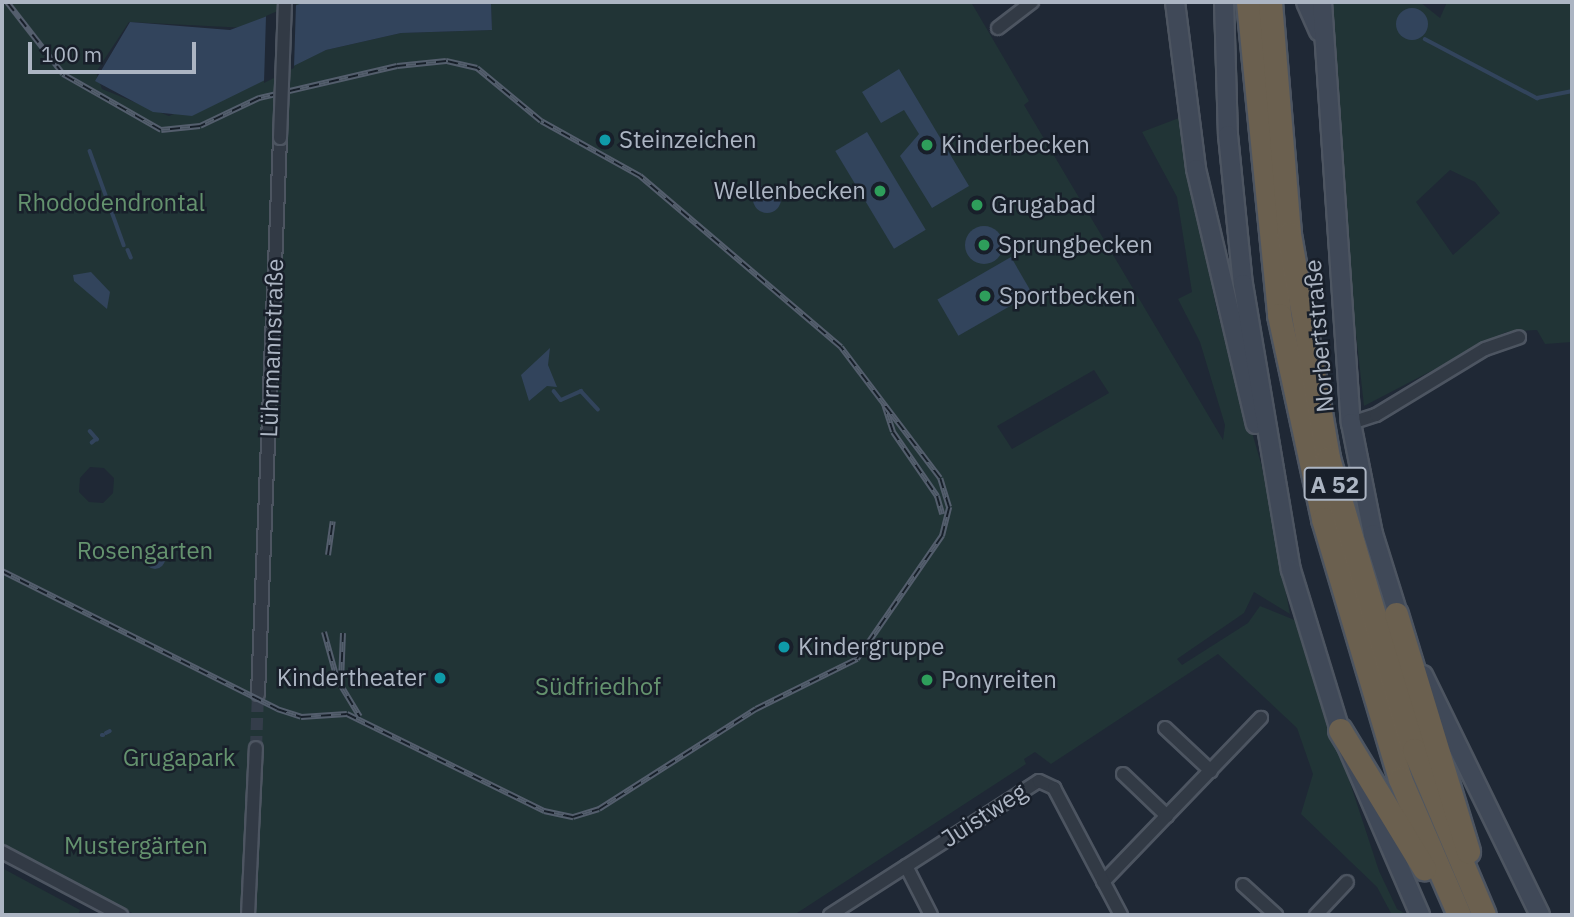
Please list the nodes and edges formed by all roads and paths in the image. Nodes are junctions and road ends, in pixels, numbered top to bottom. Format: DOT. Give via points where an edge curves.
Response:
graph roads {
  1 [pos="285,2"];
  2 [pos="1032,2"];
  3 [pos="1175,2"];
  4 [pos="1270,2"];
  5 [pos="1306,2"];
  6 [pos="1322,2"];
  7 [pos="1224,7"];
  8 [pos="1249,12"];
  9 [pos="998,28"];
  10 [pos="1323,48"];
  11 [pos="1519,337"];
  12 [pos="1351,423"];
  13 [pos="1272,474"];
  14 [pos="1396,614"];
  15 [pos="258,694"];
  16 [pos="1261,718"];
  17 [pos="1165,728"];
  18 [pos="1340,730"];
  19 [pos="256,748"];
  20 [pos="1211,771"];
  21 [pos="1123,775"];
  22 [pos="1167,816"];
  23 [pos="2,852"];
  24 [pos="905,866"];
  25 [pos="1347,881"];
  26 [pos="1103,882"];
  27 [pos="1243,885"];
  28 [pos="121,915"];
  29 [pos="248,915"];
  30 [pos="830,915"];
  31 [pos="931,915"];
  32 [pos="1121,915"];
  33 [pos="1276,915"];
  34 [pos="1316,915"];
  35 [pos="1420,915"];
  36 [pos="1453,915"];
  37 [pos="1459,915"];
  38 [pos="1484,915"];
  39 [pos="1494,915"];
  40 [pos="1540,915"];
  1 -- 15 [label="street, Lührmannstraße, bridge"];
  2 -- 9 [label="street"];
  3 -- 13 [label="main road" via="1196,169 1240,376"];
  4 -- 38 [label="highway, A 52" via="1289,234 1328,458 1414,751"];
  5 -- 10 [label="main road"];
  6 -- 10 [label="main road"];
  7 -- 13 [label="main road" via="1242,284"];
  8 -- 37 [label="highway, A 52" via="1279,315 1323,519 1400,779"];
  10 -- 12 [label="main road, Norbertstraße"];
  11 -- 12 [label="street" via="1485,349 1376,415"];
  12 -- 14 [label="main road, Norbertstraße"];
  13 -- 18 [label="main road" via="1291,570"];
  14 -- 39 [label="highway" via="1443,776"];
  14 -- 40 [label="main road, Norbertstraße"];
  16 -- 20 [label="street"];
  17 -- 20 [label="street"];
  18 -- 35 [label="main road"];
  18 -- 36 [label="highway"];
  19 -- 29 [label="street"];
  20 -- 22 [label="street"];
  21 -- 22 [label="street"];
  22 -- 26 [label="street"];
  23 -- 28 [label="street"];
  24 -- 26 [label="street, Juistweg" via="1039,781 1054,788"];
  24 -- 30 [label="street, Juistweg"];
  24 -- 31 [label="street"];
  25 -- 34 [label="street"];
  26 -- 32 [label="street, Juistweg"];
  27 -- 33 [label="street"];
}
